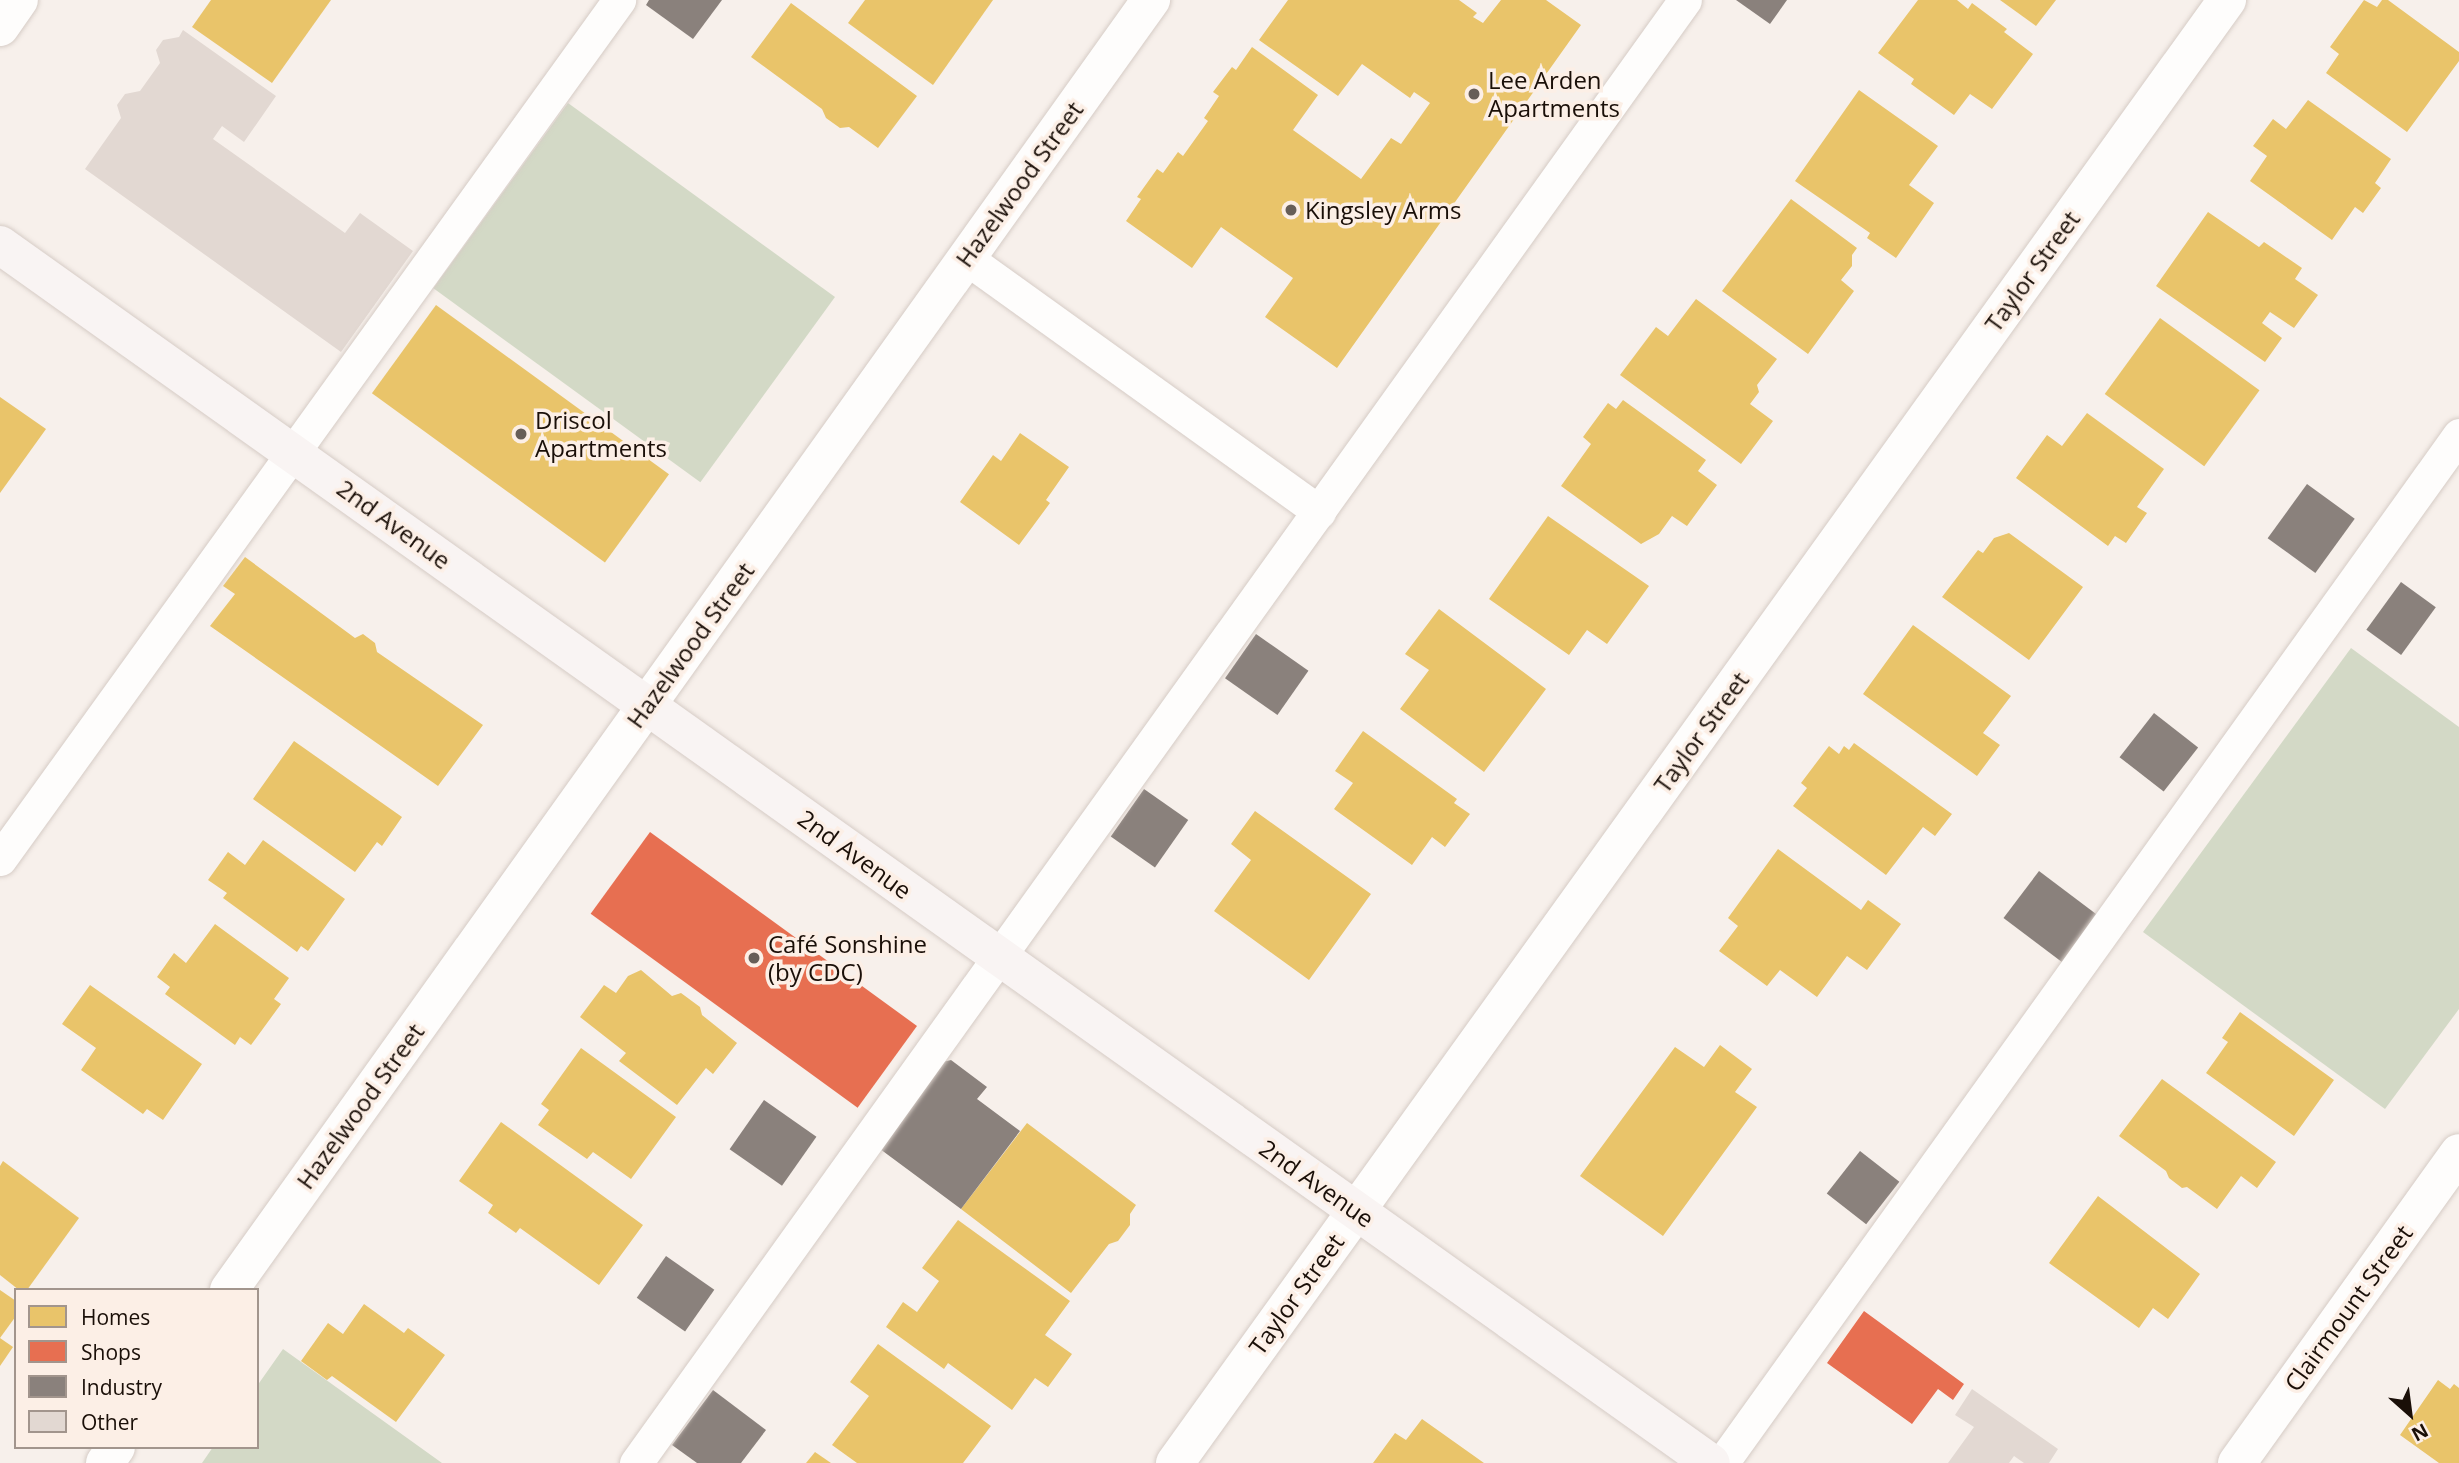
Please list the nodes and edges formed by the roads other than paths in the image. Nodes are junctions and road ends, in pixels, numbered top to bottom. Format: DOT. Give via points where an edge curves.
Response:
graph roads {
  1 [pos="19,0"];
  2 [pos="619,0"];
  3 [pos="1151,0"];
  4 [pos="1685,0"];
  5 [pos="2227,0"];
  6 [pos="0,27"];
  7 [pos="0,244"];
  8 [pos="966,258"];
  9 [pos="2459,435"];
  10 [pos="293,452"];
  11 [pos="1319,512"];
  12 [pos="646,705"];
  13 [pos="0,859"];
  14 [pos="1000,958"];
  15 [pos="2459,1153"];
  16 [pos="1356,1210"];
  17 [pos="230,1288"];
  18 [pos="636,1463"];
  19 [pos="1175,1463"];
  20 [pos="1711,1463"];
  21 [pos="1722,1463"];
  22 [pos="2237,1463"];
  1 -- 6 [label="street"];
  2 -- 10 [label="lane"];
  3 -- 8 [label="street, Hazelwood Street"];
  4 -- 11 [label="lane"];
  5 -- 16 [label="street, Taylor Street"];
  7 -- 10 [label="street, 2nd Avenue"];
  8 -- 11 [label="lane"];
  8 -- 12 [label="street, Hazelwood Street"];
  9 -- 21 [label="lane"];
  10 -- 12 [label="street, 2nd Avenue"];
  10 -- 13 [label="lane"];
  11 -- 14 [label="lane"];
  12 -- 14 [label="street, 2nd Avenue"];
  12 -- 17 [label="street, Hazelwood Street"];
  14 -- 16 [label="street, 2nd Avenue"];
  14 -- 18 [label="lane"];
  15 -- 22 [label="street, Clairmount Street"];
  16 -- 19 [label="street, Taylor Street"];
  16 -- 20 [label="street, 2nd Avenue"];
}
